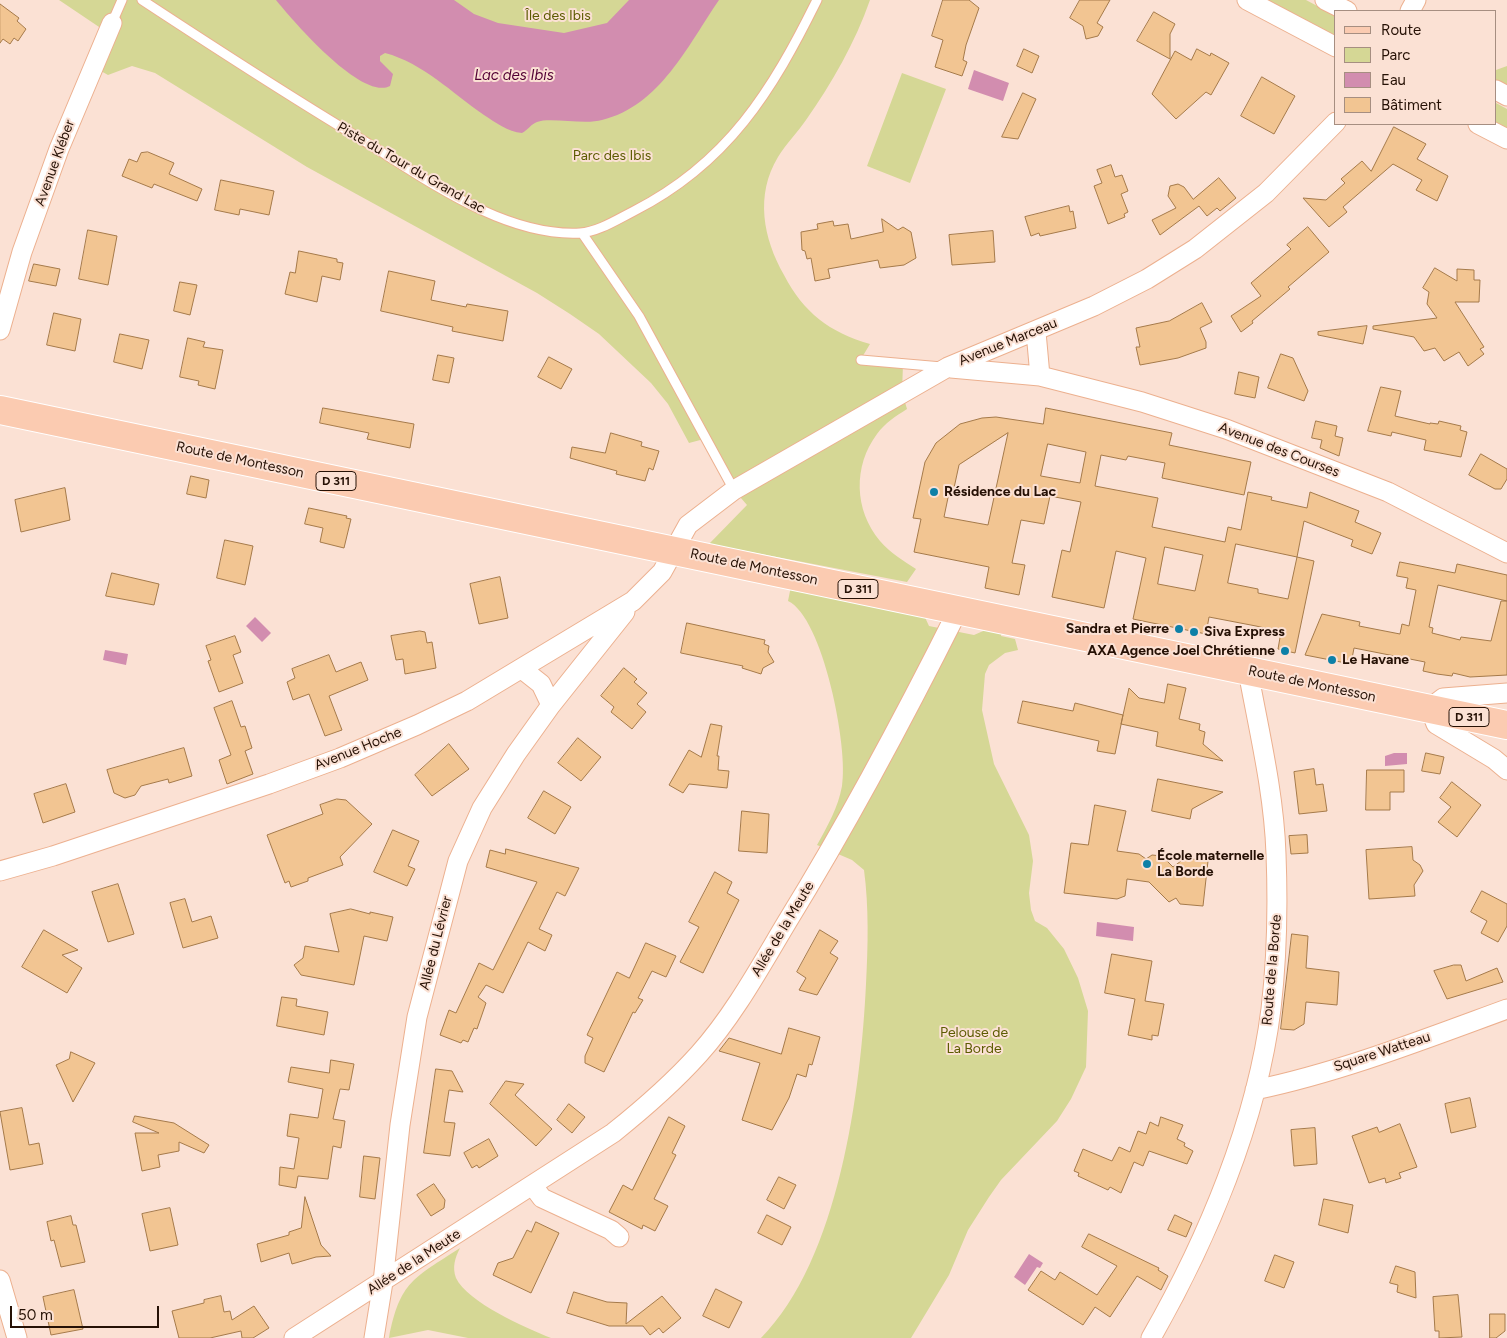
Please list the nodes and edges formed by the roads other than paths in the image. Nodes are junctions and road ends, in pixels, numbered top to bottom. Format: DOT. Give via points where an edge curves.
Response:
graph roads {
  1 [pos="122,0"];
  2 [pos="142,0"];
  3 [pos="816,0"];
  4 [pos="1248,0"];
  5 [pos="1325,0"];
  6 [pos="1345,10"];
  7 [pos="112,23"];
  8 [pos="1334,46"];
  9 [pos="1334,124"];
  10 [pos="1480,125"];
  11 [pos="1507,139"];
  12 [pos="582,233"];
  13 [pos="0,330"];
  14 [pos="1036,332"];
  15 [pos="861,360"];
  16 [pos="948,367"];
  17 [pos="1040,376"];
  18 [pos="0,410"];
  19 [pos="734,490"];
  20 [pos="673,550"];
  21 [pos="1507,553"];
  22 [pos="634,601"];
  23 [pos="958,610"];
  24 [pos="522,669"];
  25 [pos="1248,671"];
  26 [pos="1507,693"];
  27 [pos="551,705"];
  28 [pos="1430,708"];
  29 [pos="1507,725"];
  30 [pos="1507,770"];
  31 [pos="0,871"];
  32 [pos="1507,1009"];
  33 [pos="1255,1090"];
  34 [pos="533,1186"];
  35 [pos="619,1237"];
  36 [pos="0,1280"];
  37 [pos="383,1282"];
  38 [pos="17,1338"];
  39 [pos="294,1338"];
  40 [pos="374,1338"];
  41 [pos="1151,1338"];
  1 -- 7 [label="lane, Avenue Kléber"];
  2 -- 12 [label="lane, Piste du Tour du Grand Lac" via="317,113 481,210 534,229"];
  3 -- 12 [label="lane, Piste du Tour du Grand Lac" via="762,98 719,150 695,172 641,208"];
  4 -- 8 [label="street"];
  5 -- 6 [label="street"];
  7 -- 13 [label="street, Avenue Kléber" via="56,158 22,252"];
  9 -- 14 [label="street, Avenue Marceau" via="1266,193 1195,248 1147,279"];
  10 -- 11 [label="street"];
  12 -- 19 [label="lane" via="639,316"];
  14 -- 16 [label="street, Avenue Marceau"];
  14 -- 17 [label="street"];
  15 -- 16 [label="lane, Avenue des Courses"];
  16 -- 17 [label="street, Avenue des Courses"];
  16 -- 19 [label="street, Avenue Marceau"];
  17 -- 21 [label="street, Avenue des Courses" via="1142,402 1316,462 1396,496"];
  18 -- 20 [label="main road, Route de Montesson / D 311"];
  19 -- 20 [label="street, Avenue Marceau" via="688,525"];
  20 -- 22 [label="street, Avenue Hoche" via="662,572"];
  20 -- 23 [label="main road, Route de Montesson / D 311"];
  22 -- 24 [label="street, Avenue Hoche"];
  22 -- 27 [label="street, Allée du Lévrier"];
  23 -- 25 [label="main road, Route de Montesson / D 311"];
  23 -- 34 [label="street, Allée de la Meute" via="862,793 723,1023 700,1053 642,1110 613,1134"];
  24 -- 27 [label="street" via="540,684"];
  24 -- 31 [label="street, Avenue Hoche" via="417,725 340,758 159,821"];
  25 -- 28 [label="main road, Route de Montesson / D 311"];
  25 -- 33 [label="street, Route de la Borde" via="1266,772 1276,859 1277,927 1271,1010"];
  26 -- 28 [label="street" via="1443,698"];
  27 -- 37 [label="street, Allée du Lévrier" via="482,808 458,861 417,1017 400,1125"];
  28 -- 29 [label="main road, Route de Montesson / D 311"];
  28 -- 30 [label="street" via="1436,724"];
  32 -- 33 [label="street, Square Watteau" via="1296,1081"];
  33 -- 41 [label="street, Route de la Borde" via="1230,1168 1200,1241"];
  34 -- 35 [label="street" via="542,1198 611,1230"];
  34 -- 37 [label="street, Allée de la Meute"];
  36 -- 38 [label="street"];
  37 -- 39 [label="street, Allée de la Meute"];
  37 -- 40 [label="street, Allée du Lévrier"];
}
